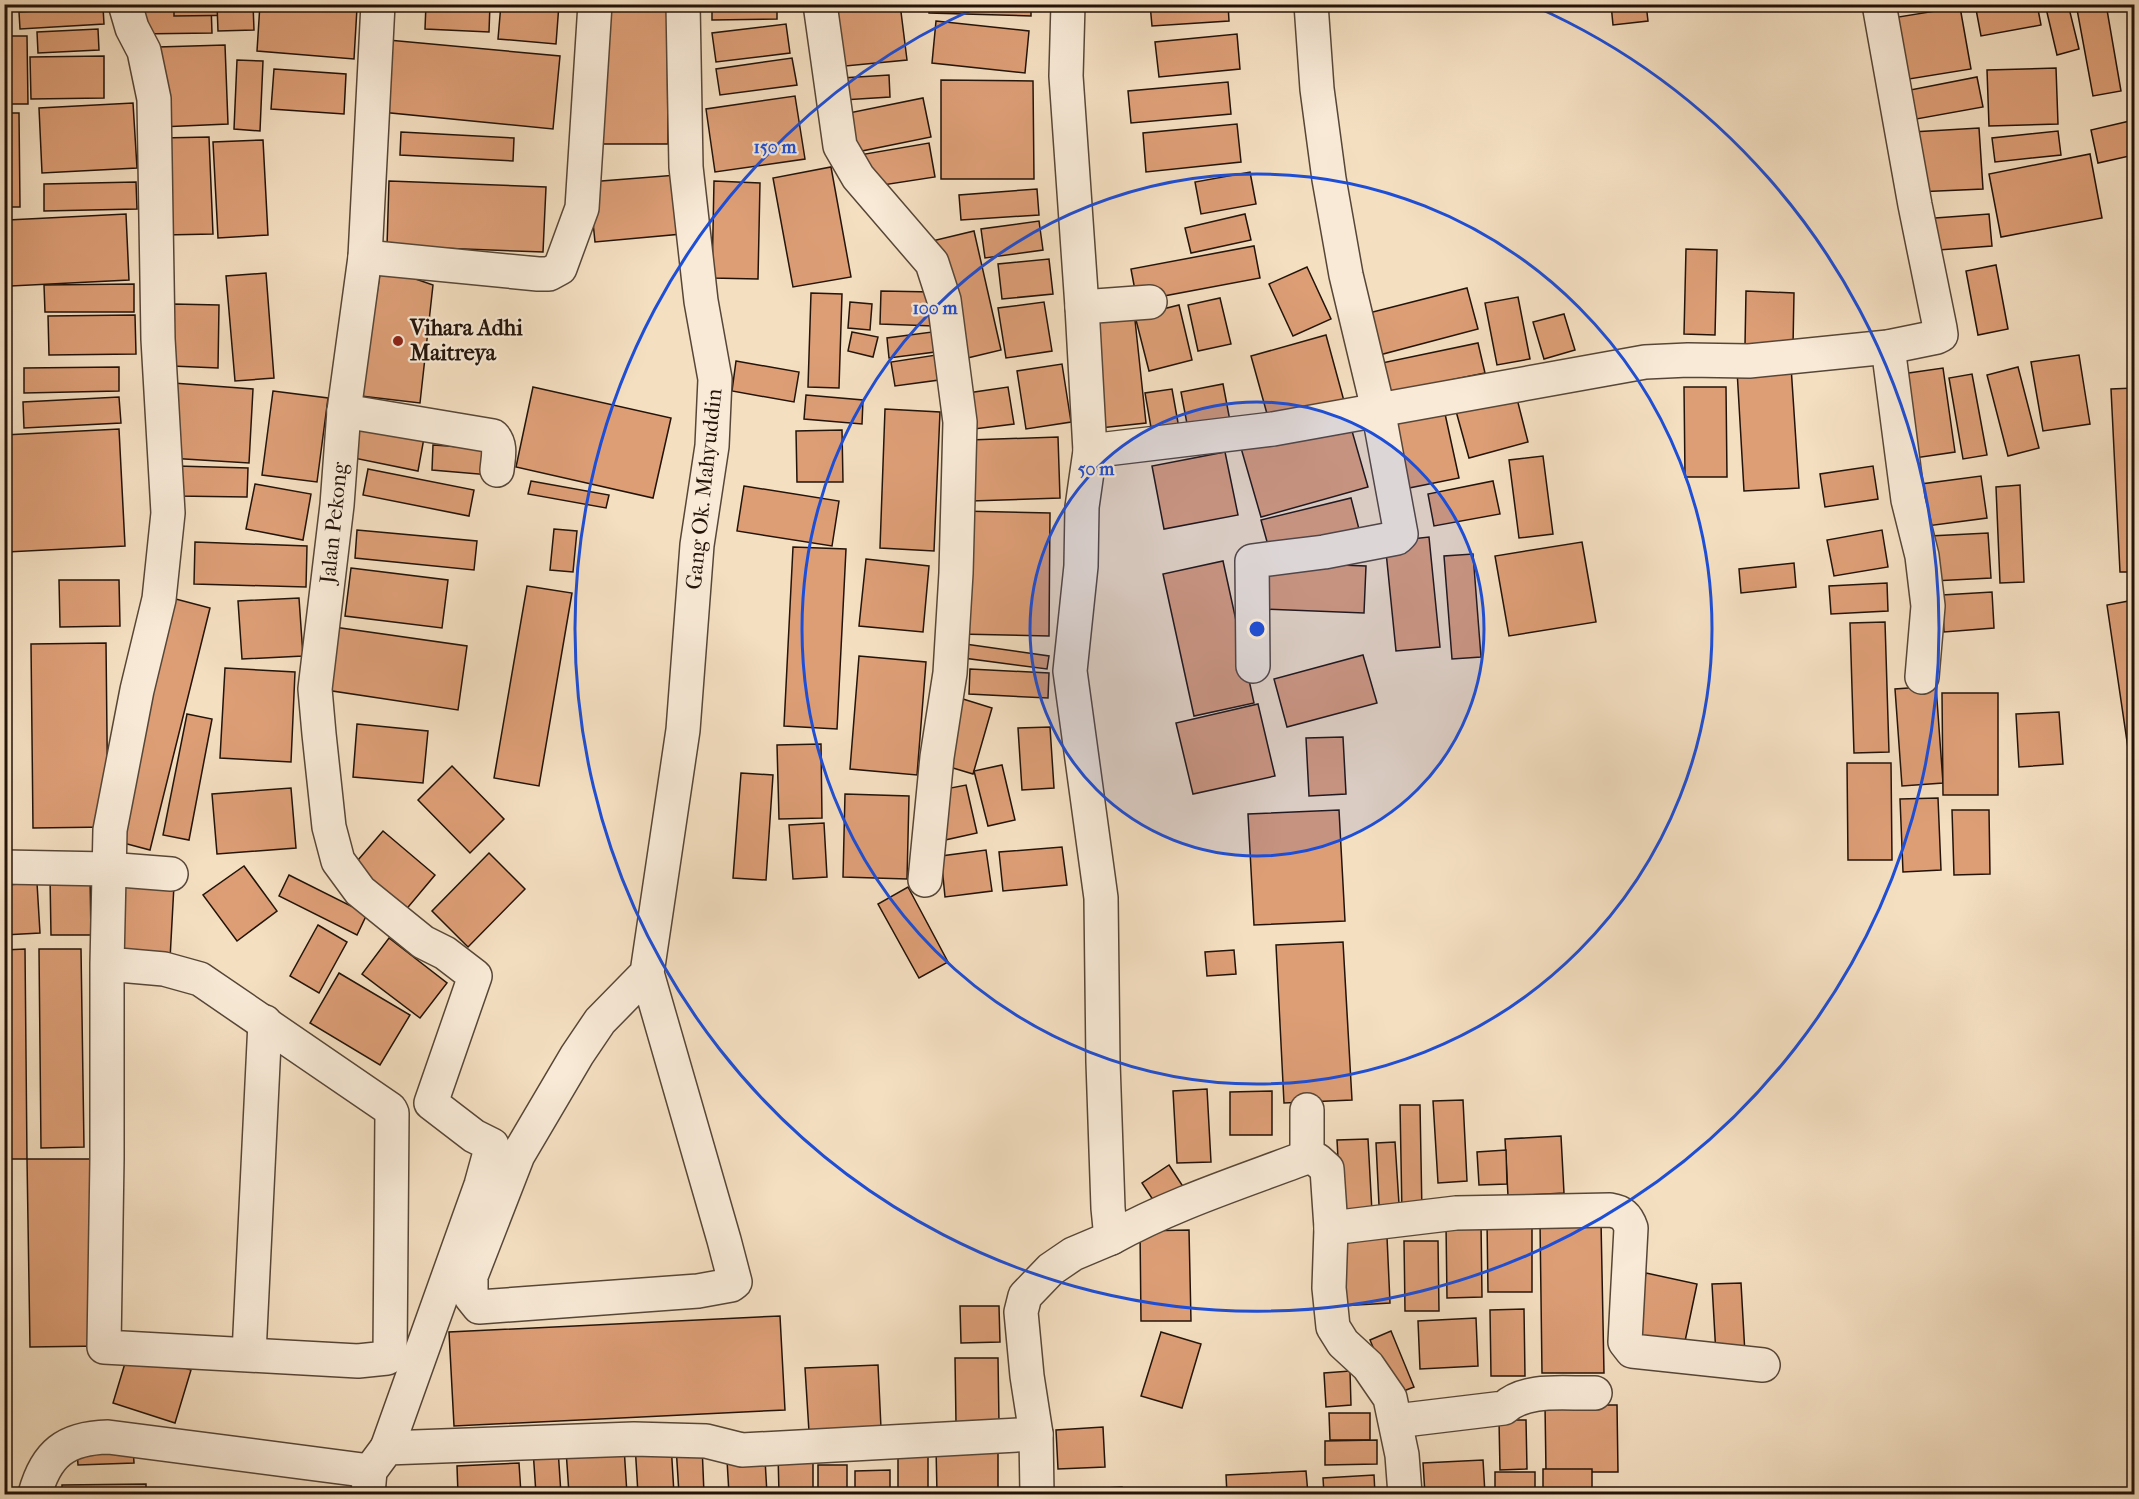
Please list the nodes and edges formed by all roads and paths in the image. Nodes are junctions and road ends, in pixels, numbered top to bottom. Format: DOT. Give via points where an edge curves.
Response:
graph roads {
  1 [pos="125,4"];
  2 [pos="378,4"];
  3 [pos="595,4"];
  4 [pos="683,4"];
  5 [pos="820,4"];
  6 [pos="1068,4"];
  7 [pos="1311,4"];
  8 [pos="1879,4"];
  9 [pos="365,257"];
  10 [pos="1150,303"];
  11 [pos="1082,307"];
  12 [pos="1888,347"];
  13 [pos="1378,409"];
  14 [pos="344,411"];
  15 [pos="1090,451"];
  16 [pos="497,470"];
  17 [pos="1253,666"];
  18 [pos="1922,677"];
  19 [pos="4,867"];
  20 [pos="107,869"];
  21 [pos="171,874"];
  22 [pos="925,879"];
  23 [pos="107,964"];
  24 [pos="647,973"];
  25 [pos="265,1023"];
  26 [pos="1307,1110"];
  27 [pos="1307,1157"];
  28 [pos="1331,1228"];
  29 [pos="1111,1238"];
  30 [pos="249,1354"];
  31 [pos="1763,1365"];
  32 [pos="1595,1393"];
  33 [pos="1396,1421"];
  34 [pos="1036,1434"];
  35 [pos="375,1471"];
  36 [pos="35,1494"];
  37 [pos="1036,1494"];
  38 [pos="1405,1494"];
  1 -- 20 [label="street" via="144,51 154,99 158,339 168,513 159,599 127,739"];
  2 -- 9 [label="street, Jalan Pekong"];
  3 -- 9 [label="street" via="582,208 560,268 538,274"];
  4 -- 24 [label="street, Gang Ok. Mahyuddin" via="686,167 701,301 716,379 682,730"];
  5 -- 22 [label="street" via="840,146 858,177 932,263 944,300 960,422 950,673"];
  6 -- 11 [label="street" via="1066,76"];
  7 -- 13 [label="street" via="1329,178 1346,275"];
  8 -- 12 [label="street" via="1941,335"];
  9 -- 14 [label="street, Jalan Pekong"];
  10 -- 11 [label="street"];
  11 -- 15 [label="street"];
  12 -- 13 [label="street" via="1749,361 1645,362"];
  12 -- 18 [label="street" via="1908,500 1922,556 1928,606"];
  13 -- 15 [label="street" via="1274,429"];
  13 -- 17 [label="street" via="1401,534 1324,552 1252,561"];
  14 -- 16 [label="street" via="493,436 499,447"];
  14 -- 35 [label="street, Jalan Pekong" via="315,689 329,827 338,861 360,891 423,942 475,976 431,1103 492,1145 481,1185"];
  15 -- 29 [label="street" via="1070,671 1101,898"];
  19 -- 20 [label="street"];
  20 -- 21 [label="street"];
  20 -- 23 [label="street"];
  23 -- 25 [label="street" via="164,969 200,979"];
  23 -- 30 [label="street" via="104,1347"];
  24 -- 24 [label="street" via="734,1284 698,1291 479,1307 471,1297 471,1276 518,1155 600,1021"];
  25 -- 30 [label="street"];
  25 -- 30 [label="street" via="386,1105 392,1113 390,1356 358,1361"];
  26 -- 27 [label="street"];
  27 -- 28 [label="street" via="1327,1169"];
  27 -- 29 [label="street" via="1172,1209"];
  28 -- 31 [label="street" via="1456,1213 1620,1212 1631,1228 1625,1342 1628,1348"];
  28 -- 33 [label="street" via="1329,1288 1333,1327 1390,1398"];
  29 -- 34 [label="street" via="1058,1264 1025,1296 1021,1312"];
  32 -- 33 [label="street" via="1532,1395 1513,1400 1504,1408"];
  33 -- 38 [label="street"];
  34 -- 35 [label="street" via="742,1450 706,1441 644,1439"];
  34 -- 37 [label="street"];
  35 -- 36 [label="street" via="108,1437 89,1438 57,1452 41,1473"];
}
